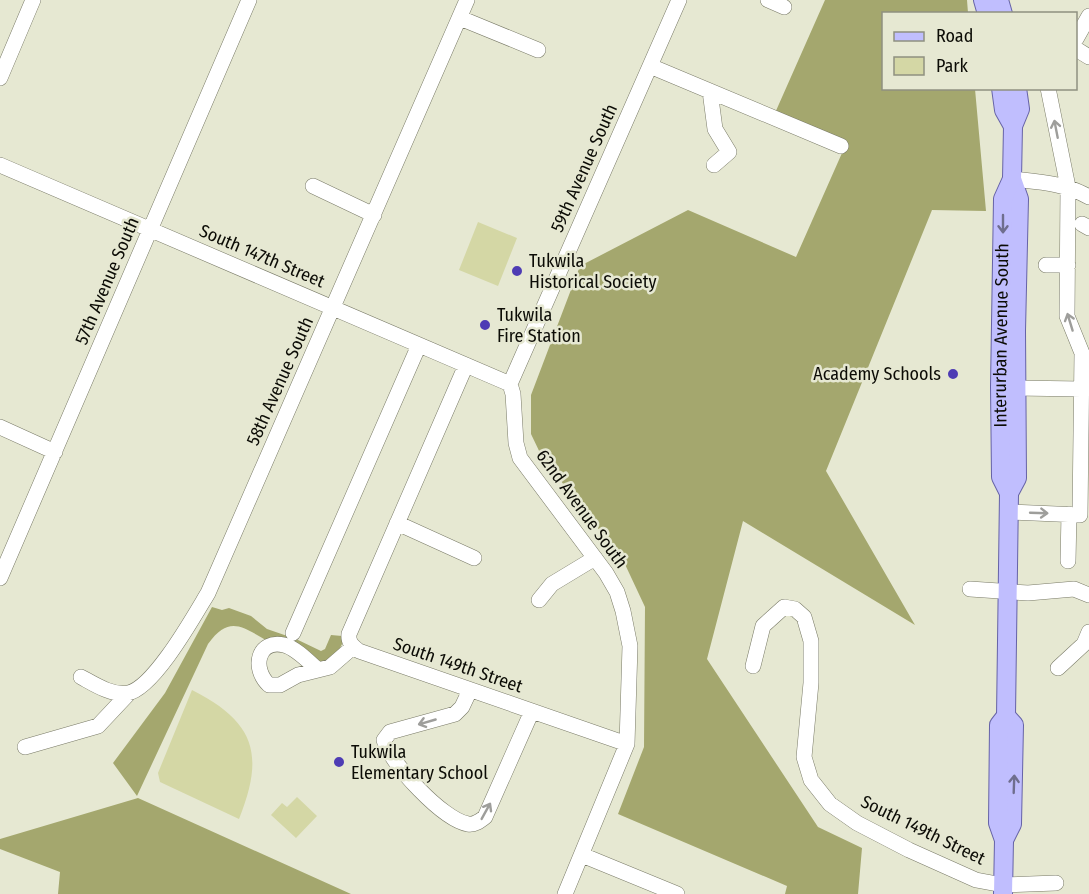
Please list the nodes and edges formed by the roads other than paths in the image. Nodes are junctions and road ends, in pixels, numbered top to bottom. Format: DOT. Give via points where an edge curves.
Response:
graph roads {
  1 [pos="33,0"];
  2 [pos="249,0"];
  3 [pos="467,0"];
  4 [pos="679,0"];
  5 [pos="768,0"];
  6 [pos="784,7"];
  7 [pos="1089,16"];
  8 [pos="460,18"];
  9 [pos="1077,37"];
  10 [pos="538,50"];
  11 [pos="650,66"];
  12 [pos="0,78"];
  13 [pos="1001,90"];
  14 [pos="1017,90"];
  15 [pos="1048,90"];
  16 [pos="710,91"];
  17 [pos="1013,126"];
  18 [pos="841,146"];
  19 [pos="0,165"];
  20 [pos="714,165"];
  21 [pos="1012,179"];
  22 [pos="313,186"];
  23 [pos="1068,187"];
  24 [pos="1089,197"];
  25 [pos="374,215"];
  26 [pos="150,231"];
  27 [pos="1046,265"];
  28 [pos="1068,265"];
  29 [pos="334,307"];
  30 [pos="419,345"];
  31 [pos="466,365"];
  32 [pos="510,384"];
  33 [pos="1016,388"];
  34 [pos="1081,389"];
  35 [pos="0,427"];
  36 [pos="55,452"];
  37 [pos="1009,493"];
  38 [pos="1009,512"];
  39 [pos="1069,514"];
  40 [pos="397,523"];
  41 [pos="4,558"];
  42 [pos="474,558"];
  43 [pos="595,558"];
  44 [pos="1068,561"];
  45 [pos="0,578"];
  46 [pos="970,589"];
  47 [pos="1008,592"];
  48 [pos="1089,595"];
  49 [pos="539,600"];
  50 [pos="1089,632"];
  51 [pos="293,633"];
  52 [pos="351,643"];
  53 [pos="753,666"];
  54 [pos="1058,668"];
  55 [pos="318,670"];
  56 [pos="81,676"];
  57 [pos="470,690"];
  58 [pos="129,693"];
  59 [pos="532,711"];
  60 [pos="627,744"];
  61 [pos="25,747"];
  62 [pos="582,855"];
  63 [pos="1056,884"];
  64 [pos="1003,890"];
  65 [pos="565,894"];
  66 [pos="677,894"];
  1 -- 12 [label="street"];
  2 -- 26 [label="street, 57th Avenue South"];
  3 -- 8 [label="street, 58th Avenue South"];
  4 -- 11 [label="street, 59th Avenue South"];
  5 -- 6 [label="street"];
  7 -- 9 [label="street"];
  8 -- 10 [label="street"];
  8 -- 25 [label="street, 58th Avenue South"];
  11 -- 16 [label="street"];
  11 -- 32 [label="street, 59th Avenue South"];
  13 -- 17 [label="main road, Interurban Avenue South" via="1004,110"];
  14 -- 17 [label="main road, Interurban Avenue South" via="1020,109"];
  23 -- 15 [label="street, one-way"];
  16 -- 18 [label="street"];
  16 -- 20 [label="street" via="715,129 729,152"];
  17 -- 21 [label="main road, Interurban Avenue South"];
  19 -- 26 [label="street, South 147th Street"];
  21 -- 23 [label="street"];
  21 -- 33 [label="main road, Interurban Avenue South" via="1019,199"];
  21 -- 37 [label="main road, Interurban Avenue South, one-way" via="1003,200 1000,387 1001,477"];
  22 -- 25 [label="street"];
  23 -- 24 [label="street"];
  23 -- 28 [label="street"];
  25 -- 29 [label="street, 58th Avenue South"];
  26 -- 29 [label="street, South 147th Street"];
  26 -- 36 [label="street, 57th Avenue South"];
  27 -- 28 [label="street"];
  34 -- 28 [label="street, one-way" via="1082,353 1067,316"];
  29 -- 30 [label="street, South 147th Street"];
  29 -- 58 [label="street, 58th Avenue South" via="208,593 168,656 141,688"];
  30 -- 31 [label="street, South 147th Street"];
  30 -- 51 [label="street"];
  31 -- 32 [label="street, South 147th Street"];
  31 -- 40 [label="street"];
  32 -- 43 [label="street, 62nd Avenue South" via="520,458"];
  33 -- 34 [label="street"];
  33 -- 37 [label="main road, Interurban Avenue South" via="1017,478"];
  34 -- 39 [label="street" via="1080,515"];
  35 -- 36 [label="street"];
  36 -- 41 [label="street, 57th Avenue South"];
  37 -- 38 [label="main road, Interurban Avenue South"];
  38 -- 39 [label="street, one-way"];
  38 -- 47 [label="main road, Interurban Avenue South"];
  39 -- 44 [label="street"];
  40 -- 42 [label="street"];
  40 -- 52 [label="street" via="349,634"];
  41 -- 45 [label="street, 57th Avenue South"];
  43 -- 49 [label="street" via="552,585"];
  43 -- 60 [label="street, 62nd Avenue South" via="617,592 627,627"];
  46 -- 47 [label="street"];
  47 -- 48 [label="street" via="1074,590"];
  47 -- 64 [label="main road, Interurban Avenue South" via="1006,716 1014,725 1014,779 1012,824 1004,840"];
  50 -- 54 [label="street" via="1084,644"];
  52 -- 55 [label="street" via="335,664"];
  52 -- 57 [label="street, South 149th Street" via="359,651"];
  53 -- 64 [label="street, South 149th Street" via="763,626 784,607 804,616 811,641 812,683 804,757 811,780 830,804 857,824"];
  56 -- 58 [label="street" via="118,693"];
  57 -- 59 [label="street, South 149th Street"];
  57 -- 59 [label="street, one-way" via="455,714 390,732 384,740 386,749 416,787 468,824 485,817"];
  58 -- 61 [label="street, 58th Avenue South" via="98,726"];
  59 -- 60 [label="street, South 149th Street"];
  60 -- 62 [label="street, 62nd Avenue South"];
  62 -- 65 [label="street, 62nd Avenue South"];
  62 -- 66 [label="street"];
  63 -- 64 [label="street"];
}
